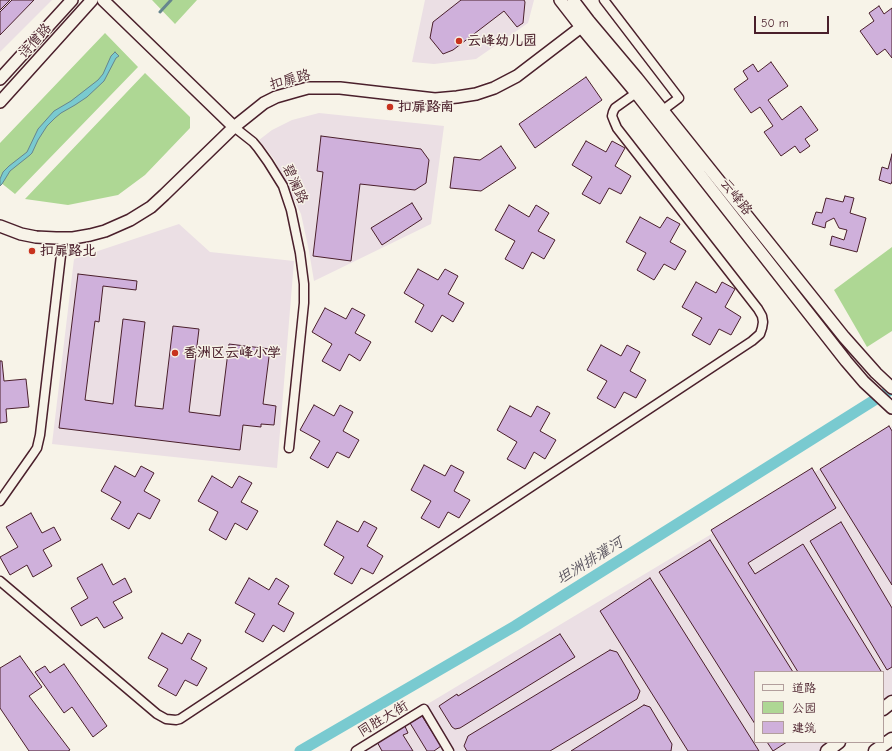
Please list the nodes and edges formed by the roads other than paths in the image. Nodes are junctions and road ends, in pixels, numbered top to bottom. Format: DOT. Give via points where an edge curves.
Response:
graph roads {
  1 [pos="72,0"];
  2 [pos="92,0"];
  3 [pos="103,0"];
  4 [pos="560,0"];
  5 [pos="573,0"];
  6 [pos="604,0"];
  7 [pos="585,24"];
  8 [pos="0,78"];
  9 [pos="636,93"];
  10 [pos="0,102"];
  11 [pos="663,110"];
  12 [pos="234,127"];
  13 [pos="0,226"];
  14 [pos="63,238"];
  15 [pos="892,388"];
  16 [pos="892,408"];
  17 [pos="289,448"];
  18 [pos="0,501"];
  19 [pos="0,581"];
  20 [pos="892,702"];
  21 [pos="884,708"];
  22 [pos="892,739"];
  23 [pos="838,743"];
  24 [pos="356,751"];
  25 [pos="449,751"];
  26 [pos="827,751"];
  27 [pos="875,751"];
  1 -- 8 [label="street, 诗僧路"];
  2 -- 10 [label="street, 诗僧路"];
  3 -- 12 [label="street, 碧澜路"];
  4 -- 7 [label="street, 云峰路"];
  5 -- 7 [label="street, 云峰路"];
  6 -- 11 [label="street" via="679,98"];
  7 -- 9 [label="street, 云峰路"];
  7 -- 11 [label="street, 云峰路" via="637,78"];
  7 -- 12 [label="street, 扣扉路" via="517,76 476,94 435,99 308,88 264,103"];
  9 -- 16 [label="street, 云峰路" via="846,360 864,382"];
  9 -- 19 [label="street" via="615,108 612,112 614,121 758,309 762,316 762,328 760,334 752,341 180,719 166,719 157,714"];
  11 -- 15 [label="street, 云峰路" via="839,331"];
  12 -- 14 [label="street, 扣扉路" via="164,195 139,215 105,231"];
  12 -- 17 [label="street, 碧澜路" via="258,148 283,186 300,253 304,303"];
  13 -- 14 [label="street, 扣扉路" via="36,237"];
  14 -- 18 [label="street" via="40,435 33,454"];
  20 -- 21 [label="main road"];
  22 -- 27 [label="main road"];
  23 -- 26 [label="main road"];
  24 -- 25 [label="street, 同胜大街" via="424,709"];
}
